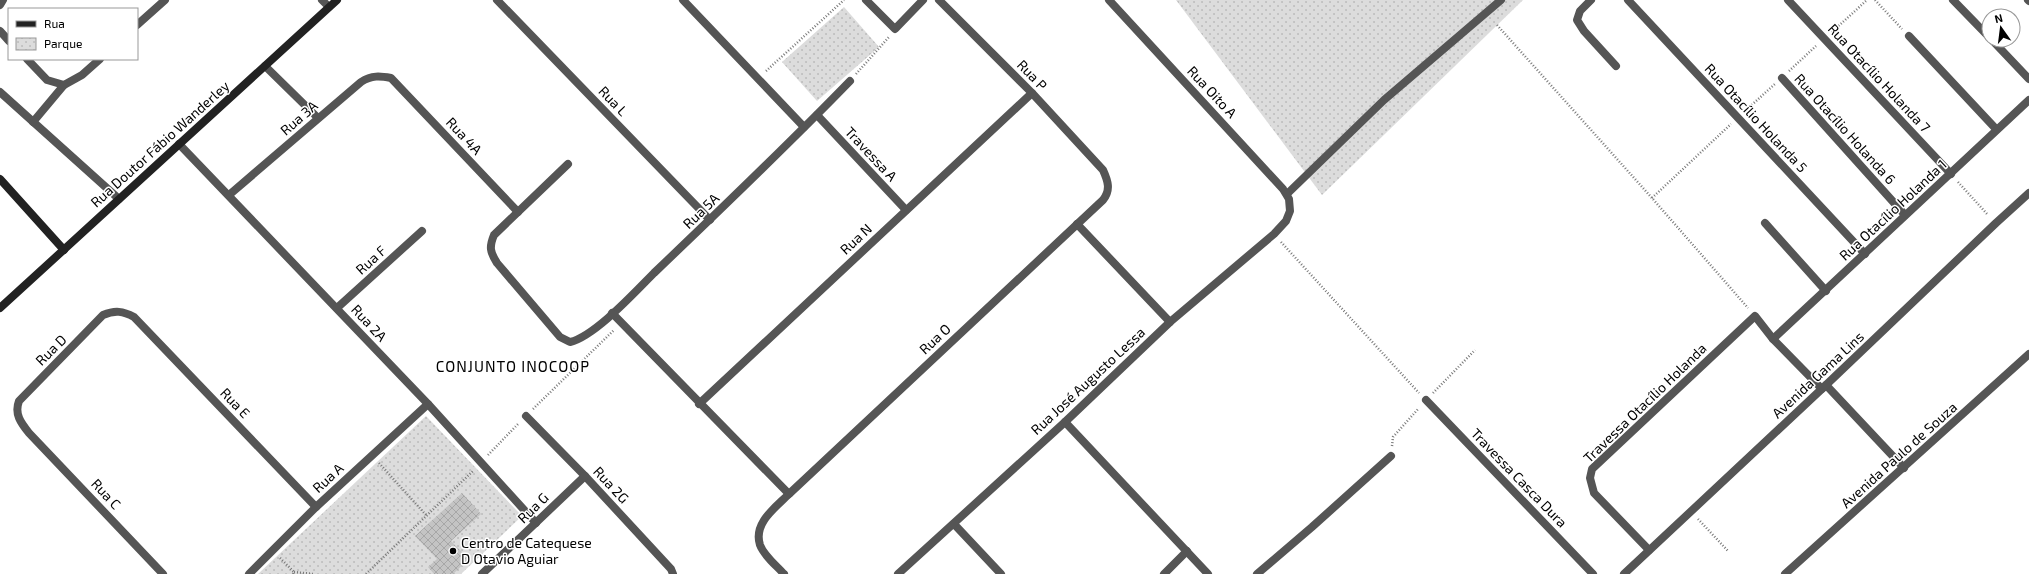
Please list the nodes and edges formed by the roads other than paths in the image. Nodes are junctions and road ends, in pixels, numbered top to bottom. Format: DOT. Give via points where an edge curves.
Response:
graph roads {
  1 [pos="3,0"];
  2 [pos="165,0"];
  3 [pos="322,0"];
  4 [pos="337,0"];
  5 [pos="497,0"];
  6 [pos="683,0"];
  7 [pos="866,0"];
  8 [pos="922,0"];
  9 [pos="939,0"];
  10 [pos="1109,0"];
  11 [pos="1501,0"];
  12 [pos="1591,0"];
  13 [pos="1628,0"];
  14 [pos="1788,0"];
  15 [pos="1953,0"];
  16 [pos="0,5"];
  17 [pos="329,8"];
  18 [pos="138,24"];
  19 [pos="1981,29"];
  20 [pos="0,31"];
  21 [pos="1910,36"];
  22 [pos="8,39"];
  23 [pos="2000,48"];
  24 [pos="28,60"];
  25 [pos="99,60"];
  26 [pos="265,66"];
  27 [pos="1616,66"];
  28 [pos="391,78"];
  29 [pos="1782,78"];
  30 [pos="2029,79"];
  31 [pos="850,81"];
  32 [pos="64,85"];
  33 [pos="0,92"];
  34 [pos="1032,93"];
  35 [pos="2029,100"];
  36 [pos="817,115"];
  37 [pos="318,118"];
  38 [pos="32,122"];
  39 [pos="804,127"];
  40 [pos="1996,129"];
  41 [pos="179,144"];
  42 [pos="568,164"];
  43 [pos="1103,170"];
  44 [pos="1951,174"];
  45 [pos="0,179"];
  46 [pos="1287,194"];
  47 [pos="2029,194"];
  48 [pos="229,195"];
  49 [pos="119,199"];
  50 [pos="1290,205"];
  51 [pos="906,210"];
  52 [pos="518,212"];
  53 [pos="1905,215"];
  54 [pos="710,220"];
  55 [pos="1765,222"];
  56 [pos="1077,224"];
  57 [pos="422,231"];
  58 [pos="64,250"];
  59 [pos="1865,254"];
  60 [pos="1826,291"];
  61 [pos="0,308"];
  62 [pos="337,308"];
  63 [pos="612,313"];
  64 [pos="134,317"];
  65 [pos="1170,322"];
  66 [pos="1773,339"];
  67 [pos="2029,354"];
  68 [pos="1824,387"];
  69 [pos="1426,400"];
  70 [pos="428,404"];
  71 [pos="699,404"];
  72 [pos="526,416"];
  73 [pos="1065,422"];
  74 [pos="30,433"];
  75 [pos="1391,456"];
  76 [pos="1904,468"];
  77 [pos="585,476"];
  78 [pos="789,494"];
  79 [pos="316,508"];
  80 [pos="536,524"];
  81 [pos="954,524"];
  82 [pos="1649,550"];
  83 [pos="1187,551"];
  84 [pos="163,574"];
  85 [pos="249,574"];
  86 [pos="482,574"];
  87 [pos="673,574"];
  88 [pos="784,574"];
  89 [pos="898,574"];
  90 [pos="1001,574"];
  91 [pos="1164,574"];
  92 [pos="1208,574"];
  93 [pos="1257,574"];
  94 [pos="1593,574"];
  95 [pos="1624,574"];
  96 [pos="1785,574"];
  1 -- 16 [label="street"];
  2 -- 18 [label="street"];
  3 -- 17 [label="street"];
  4 -- 17 [label="street, Rua Doutor Fábio Wanderley"];
  5 -- 54 [label="street, Rua L"];
  6 -- 39 [label="street"];
  7 -- 8 [label="street" via="895,29"];
  9 -- 34 [label="street, Rua P"];
  10 -- 46 [label="street, Rua Oito A"];
  11 -- 46 [label="street" via="1384,100"];
  12 -- 27 [label="street" via="1580,11 1577,20"];
  13 -- 59 [label="street, Rua Otacílio Holanda 5"];
  14 -- 44 [label="street, Rua Otacílio Holanda 7"];
  15 -- 19 [label="street"];
  17 -- 26 [label="street, Rua Doutor Fábio Wanderley"];
  20 -- 22 [label="street"];
  21 -- 40 [label="street"];
  23 -- 30 [label="street"];
  24 -- 32 [label="street" via="47,80"];
  25 -- 32 [label="street"];
  26 -- 37 [label="street"];
  26 -- 41 [label="street, Rua Doutor Fábio Wanderley"];
  28 -- 37 [label="street, Rua 3A" via="377,75 368,77"];
  28 -- 52 [label="street, Rua 4A"];
  29 -- 53 [label="street, Rua Otacílio Holanda 6"];
  31 -- 36 [label="street, Rua 5A"];
  32 -- 38 [label="street"];
  33 -- 38 [label="street"];
  34 -- 43 [label="street, Rua P"];
  34 -- 51 [label="street, Rua N"];
  35 -- 40 [label="street, Rua Otacílio Holanda 1"];
  36 -- 39 [label="street, Rua 5A"];
  36 -- 51 [label="street, Travessa A"];
  37 -- 48 [label="street, Rua 3A"];
  38 -- 49 [label="street"];
  39 -- 54 [label="street, Rua 5A"];
  40 -- 44 [label="street, Rua Otacílio Holanda 1"];
  41 -- 48 [label="street, Rua 2A"];
  41 -- 49 [label="street, Rua Doutor Fábio Wanderley"];
  42 -- 52 [label="street"];
  43 -- 56 [label="street, Rua O" via="1107,180 1107,194"];
  44 -- 53 [label="street, Rua Otacílio Holanda 1"];
  45 -- 58 [label="street"];
  46 -- 50 [label="street, Rua Oito A"];
  47 -- 68 [label="street, Avenida Gama Lins"];
  48 -- 62 [label="street, Rua 2A"];
  49 -- 58 [label="street, Rua Doutor Fábio Wanderley"];
  50 -- 65 [label="street, Rua José Augusto Lessa" via="1286,221 1274,234"];
  51 -- 71 [label="street, Rua N"];
  52 -- 63 [label="street, Rua 5A" via="494,235 490,246 491,254 560,337 570,342 576,340"];
  53 -- 59 [label="street, Rua Otacílio Holanda 1"];
  54 -- 63 [label="street, Rua 5A"];
  55 -- 60 [label="street"];
  56 -- 65 [label="street"];
  56 -- 78 [label="street, Rua O"];
  57 -- 62 [label="street, Rua F"];
  58 -- 61 [label="street, Rua Doutor Fábio Wanderley"];
  59 -- 60 [label="street, Rua Otacílio Holanda 1"];
  60 -- 66 [label="street, Rua Otacílio Holanda 1"];
  62 -- 70 [label="street, Rua 2A"];
  63 -- 71 [label="street"];
  64 -- 74 [label="street, Rua D" via="118,311 103,316 19,401 17,407 20,422"];
  64 -- 79 [label="street, Rua E"];
  65 -- 73 [label="street, Rua José Augusto Lessa"];
  66 -- 68 [label="street"];
  66 -- 82 [label="street, Travessa Otacílio Holanda" via="1755,316 1592,470 1590,478 1594,493"];
  67 -- 76 [label="street, Avenida Paulo de Souza"];
  68 -- 76 [label="street"];
  68 -- 82 [label="street, Avenida Gama Lins"];
  69 -- 94 [label="street, Travessa Casca Dura"];
  70 -- 79 [label="street, Rua A"];
  70 -- 80 [label="street, Rua 2A"];
  71 -- 78 [label="street"];
  72 -- 77 [label="street, Rua 2G"];
  73 -- 81 [label="street, Rua José Augusto Lessa"];
  73 -- 83 [label="street"];
  74 -- 84 [label="street, Rua C"];
  75 -- 93 [label="street"];
  76 -- 96 [label="street, Avenida Paulo de Souza"];
  77 -- 80 [label="street, Rua G"];
  77 -- 87 [label="street, Rua 2G"];
  78 -- 88 [label="street, Rua O" via="762,520 760,528 760,546"];
  79 -- 85 [label="street, Rua A"];
  80 -- 86 [label="street, Rua G"];
  81 -- 89 [label="street, Rua José Augusto Lessa"];
  81 -- 90 [label="street"];
  82 -- 95 [label="street, Avenida Gama Lins"];
  83 -- 91 [label="street"];
  83 -- 92 [label="street"];
}
